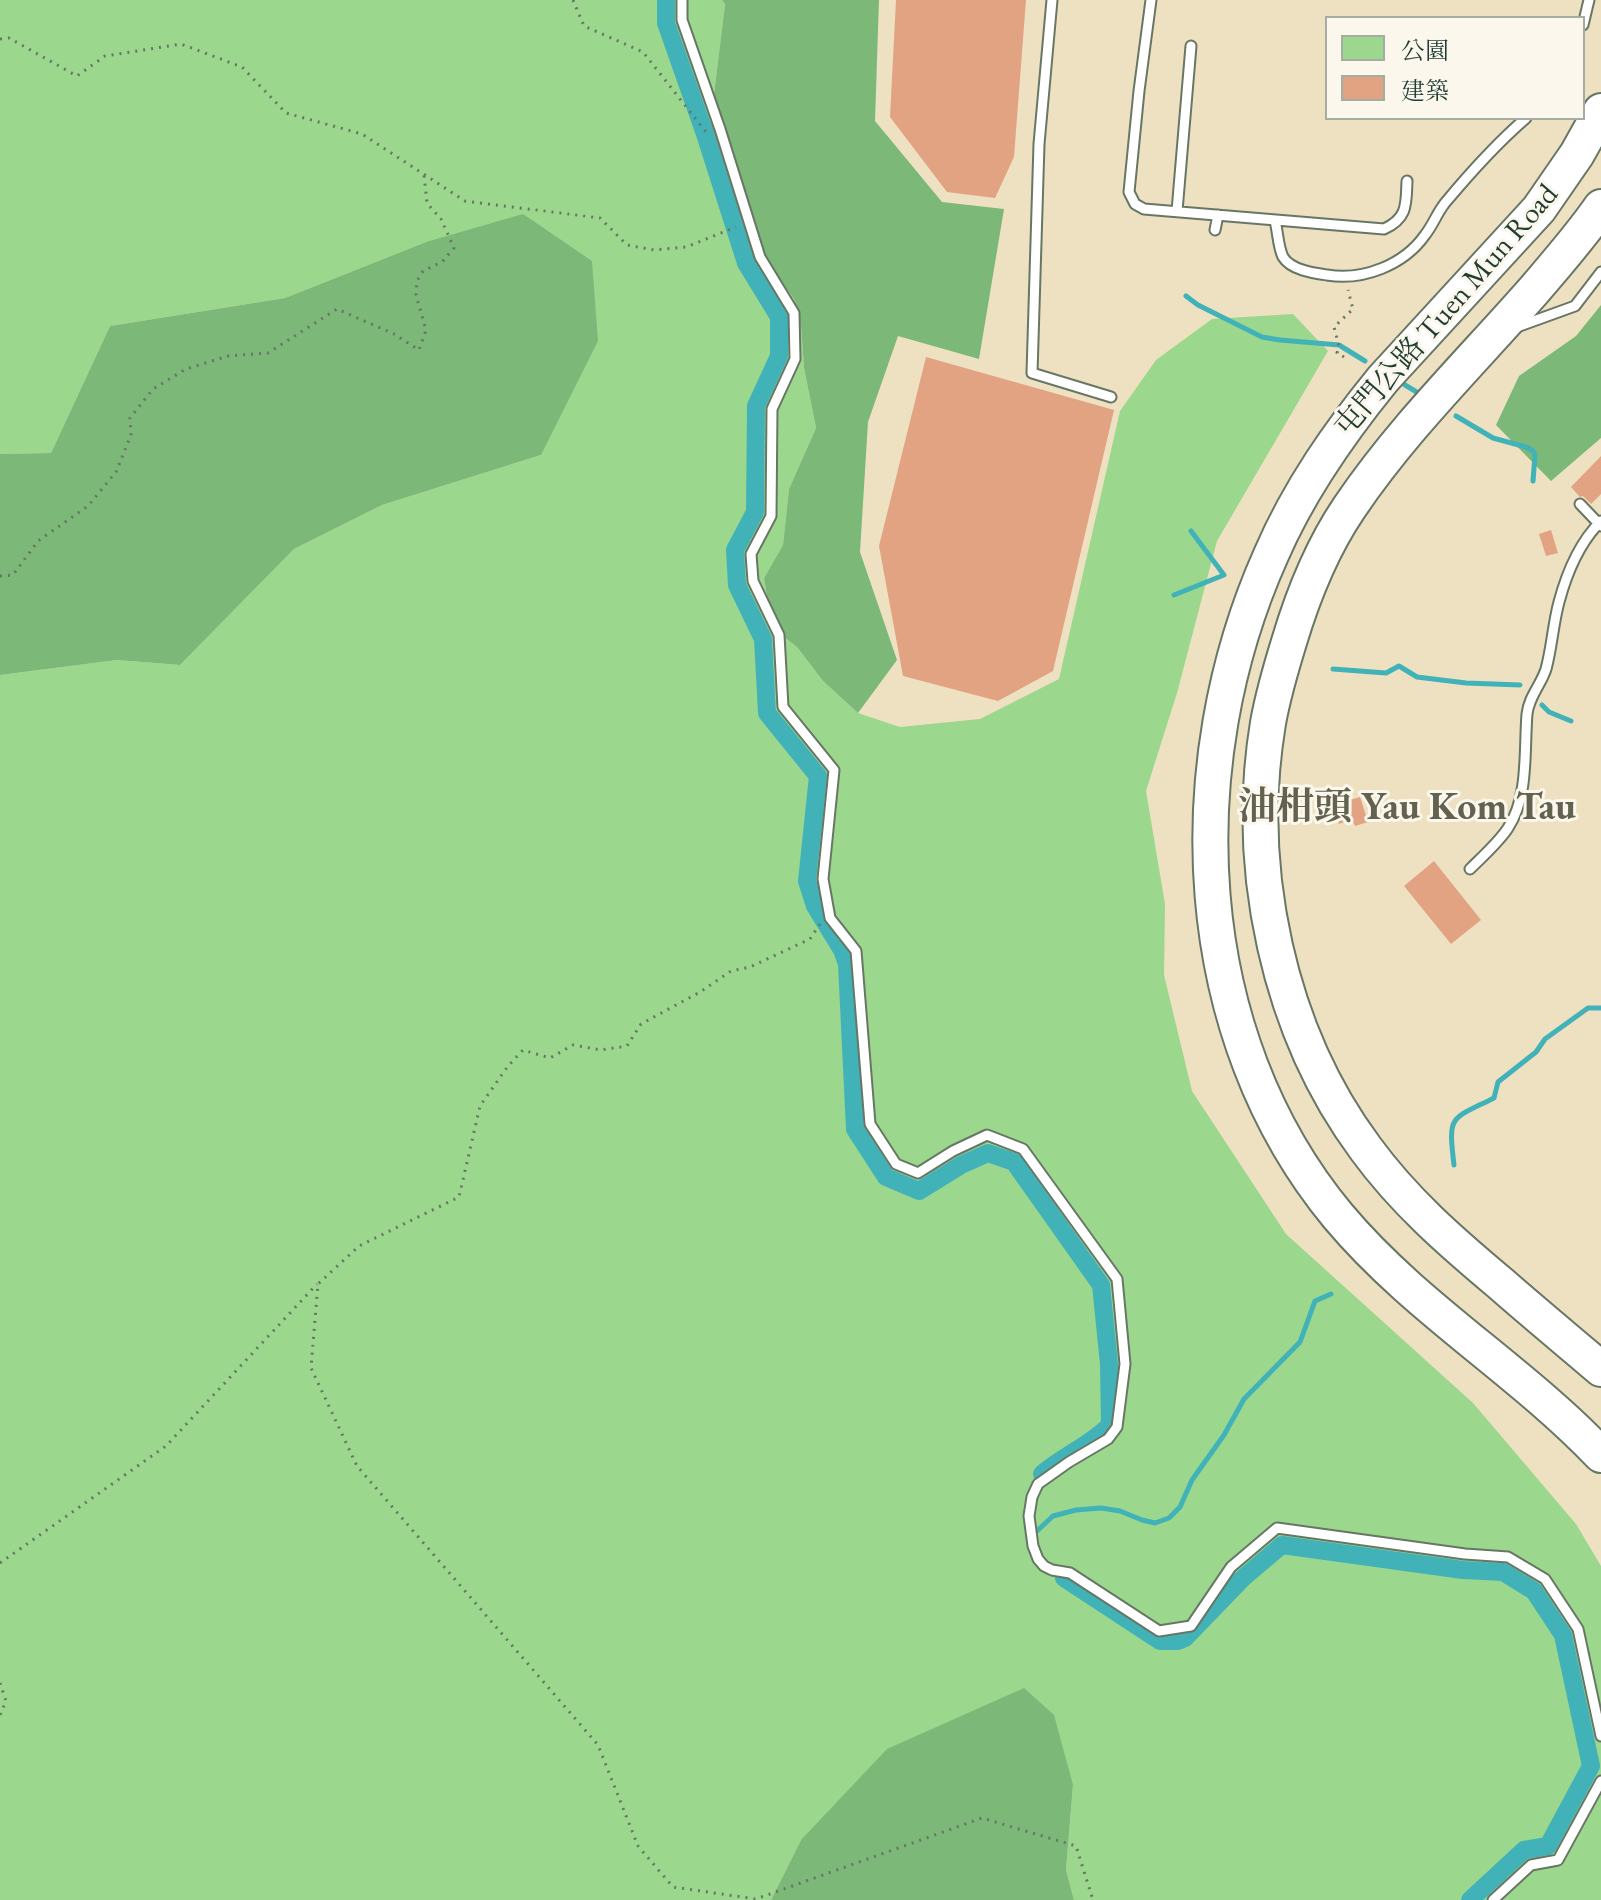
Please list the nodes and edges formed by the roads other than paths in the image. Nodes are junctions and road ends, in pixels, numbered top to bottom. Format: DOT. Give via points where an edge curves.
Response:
graph roads {
  1 [pos="682,0"];
  2 [pos="1052,0"];
  3 [pos="1151,0"];
  4 [pos="1191,46"];
  5 [pos="1601,111"];
  6 [pos="1524,120"];
  7 [pos="1407,181"];
  8 [pos="1601,207"];
  9 [pos="1177,211"];
  10 [pos="1218,215"];
  11 [pos="1275,221"];
  12 [pos="1215,230"];
  13 [pos="1601,272"];
  14 [pos="1494,335"];
  15 [pos="1111,397"];
  16 [pos="1580,504"];
  17 [pos="1600,523"];
  18 [pos="1470,869"];
  19 [pos="1601,1369"];
  20 [pos="1601,1455"];
  21 [pos="1601,1736"];
  22 [pos="1601,1781"];
  23 [pos="1493,1900"];
  1 -- 21 [label="lane" via="682,20 760,257 794,313 795,359 772,409 771,516 751,554 753,581 779,635 783,707 834,770 823,879 830,918 856,951 870,1124 896,1164 918,1173 987,1135 1023,1149 1117,1279 1125,1364 1117,1427 1108,1439 1038,1484 1029,1516 1038,1559 1052,1570 1070,1573 1159,1631 1191,1626 1231,1567 1277,1528 1508,1557 1545,1579 1578,1629"];
  2 -- 15 [label="lane" via="1039,144 1032,373"];
  3 -- 9 [label="lane" via="1129,192 1144,209"];
  4 -- 9 [label="lane"];
  5 -- 20 [label="highway, 屯門公路 Tuen Mun Road" via="1539,209 1359,408 1286,523 1248,610 1225,696 1213,776 1210,865 1218,944 1239,1031 1267,1102 1306,1172 1355,1236 1404,1285 1555,1410"];
  6 -- 11 [label="lane" via="1482,159 1410,252 1375,271 1332,276 1288,263 1281,255"];
  7 -- 11 [label="lane" via="1405,212 1384,229"];
  8 -- 14 [label="highway, 屯門公路 Tuen Mun Road"];
  9 -- 10 [label="lane"];
  10 -- 11 [label="lane"];
  10 -- 12 [label="lane"];
  13 -- 14 [label="lane" via="1575,306"];
  14 -- 19 [label="highway, 屯門公路 Tuen Mun Road" via="1388,455 1347,510 1314,573 1292,630 1269,721 1263,861 1289,996 1319,1075 1338,1108 1371,1156 1444,1236"];
  16 -- 17 [label="lane"];
  17 -- 18 [label="lane" via="1578,551 1559,603 1544,675 1531,696 1522,794 1508,828"];
  22 -- 23 [label="lane" via="1558,1860 1531,1865"];
}
